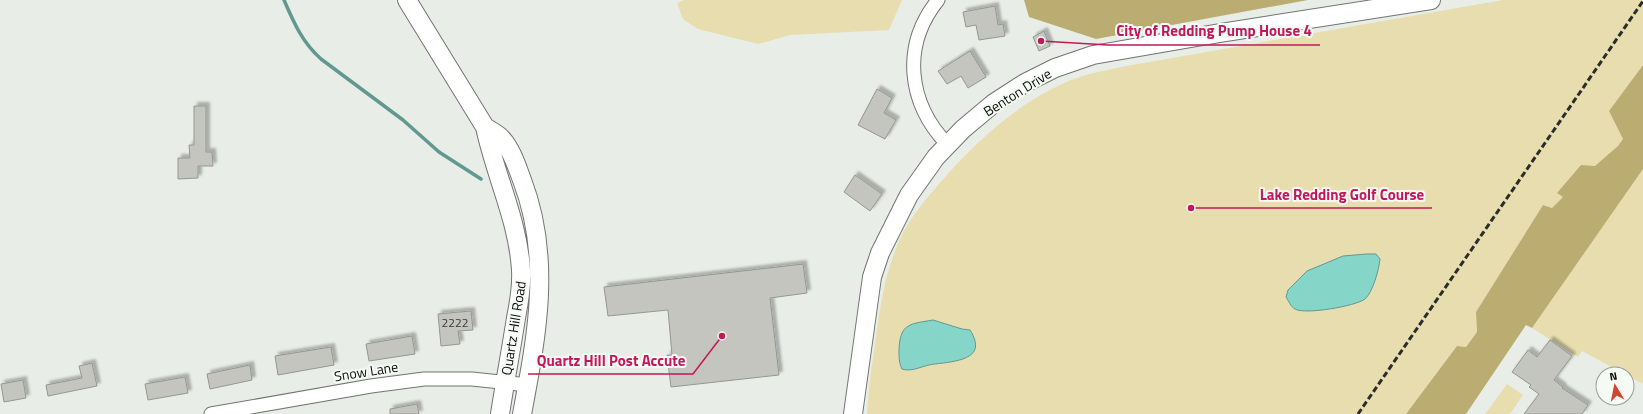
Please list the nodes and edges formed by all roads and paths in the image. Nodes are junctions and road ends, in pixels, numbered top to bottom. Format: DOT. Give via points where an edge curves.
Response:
graph roads {
  1 [pos="407,0"];
  2 [pos="938,0"];
  3 [pos="1431,0"];
  4 [pos="485,127"];
  5 [pos="947,144"];
  6 [pos="505,382"];
  7 [pos="528,385"];
  8 [pos="211,414"];
  9 [pos="500,414"];
  10 [pos="522,414"];
  11 [pos="853,414"];
  1 -- 4 [label="street, Quartz Hill Road"];
  2 -- 5 [label="street" via="918,37 914,68 922,107 931,125"];
  3 -- 5 [label="street, Benton Drive" via="1093,55 1055,68 1025,83 994,103"];
  4 -- 6 [label="street, Quartz Hill Road" via="512,216 521,272 520,294"];
  4 -- 7 [label="street, Quartz Hill Road" via="501,138 510,150 529,199 538,242 540,290"];
  5 -- 11 [label="street, Benton Drive" via="909,195 880,253 872,277"];
  6 -- 7 [label="street, Snow Lane"];
  6 -- 8 [label="street, Snow Lane" via="441,378 406,380"];
  6 -- 9 [label="street, Quartz Hill Road"];
  7 -- 10 [label="street, Quartz Hill Road"];
}
